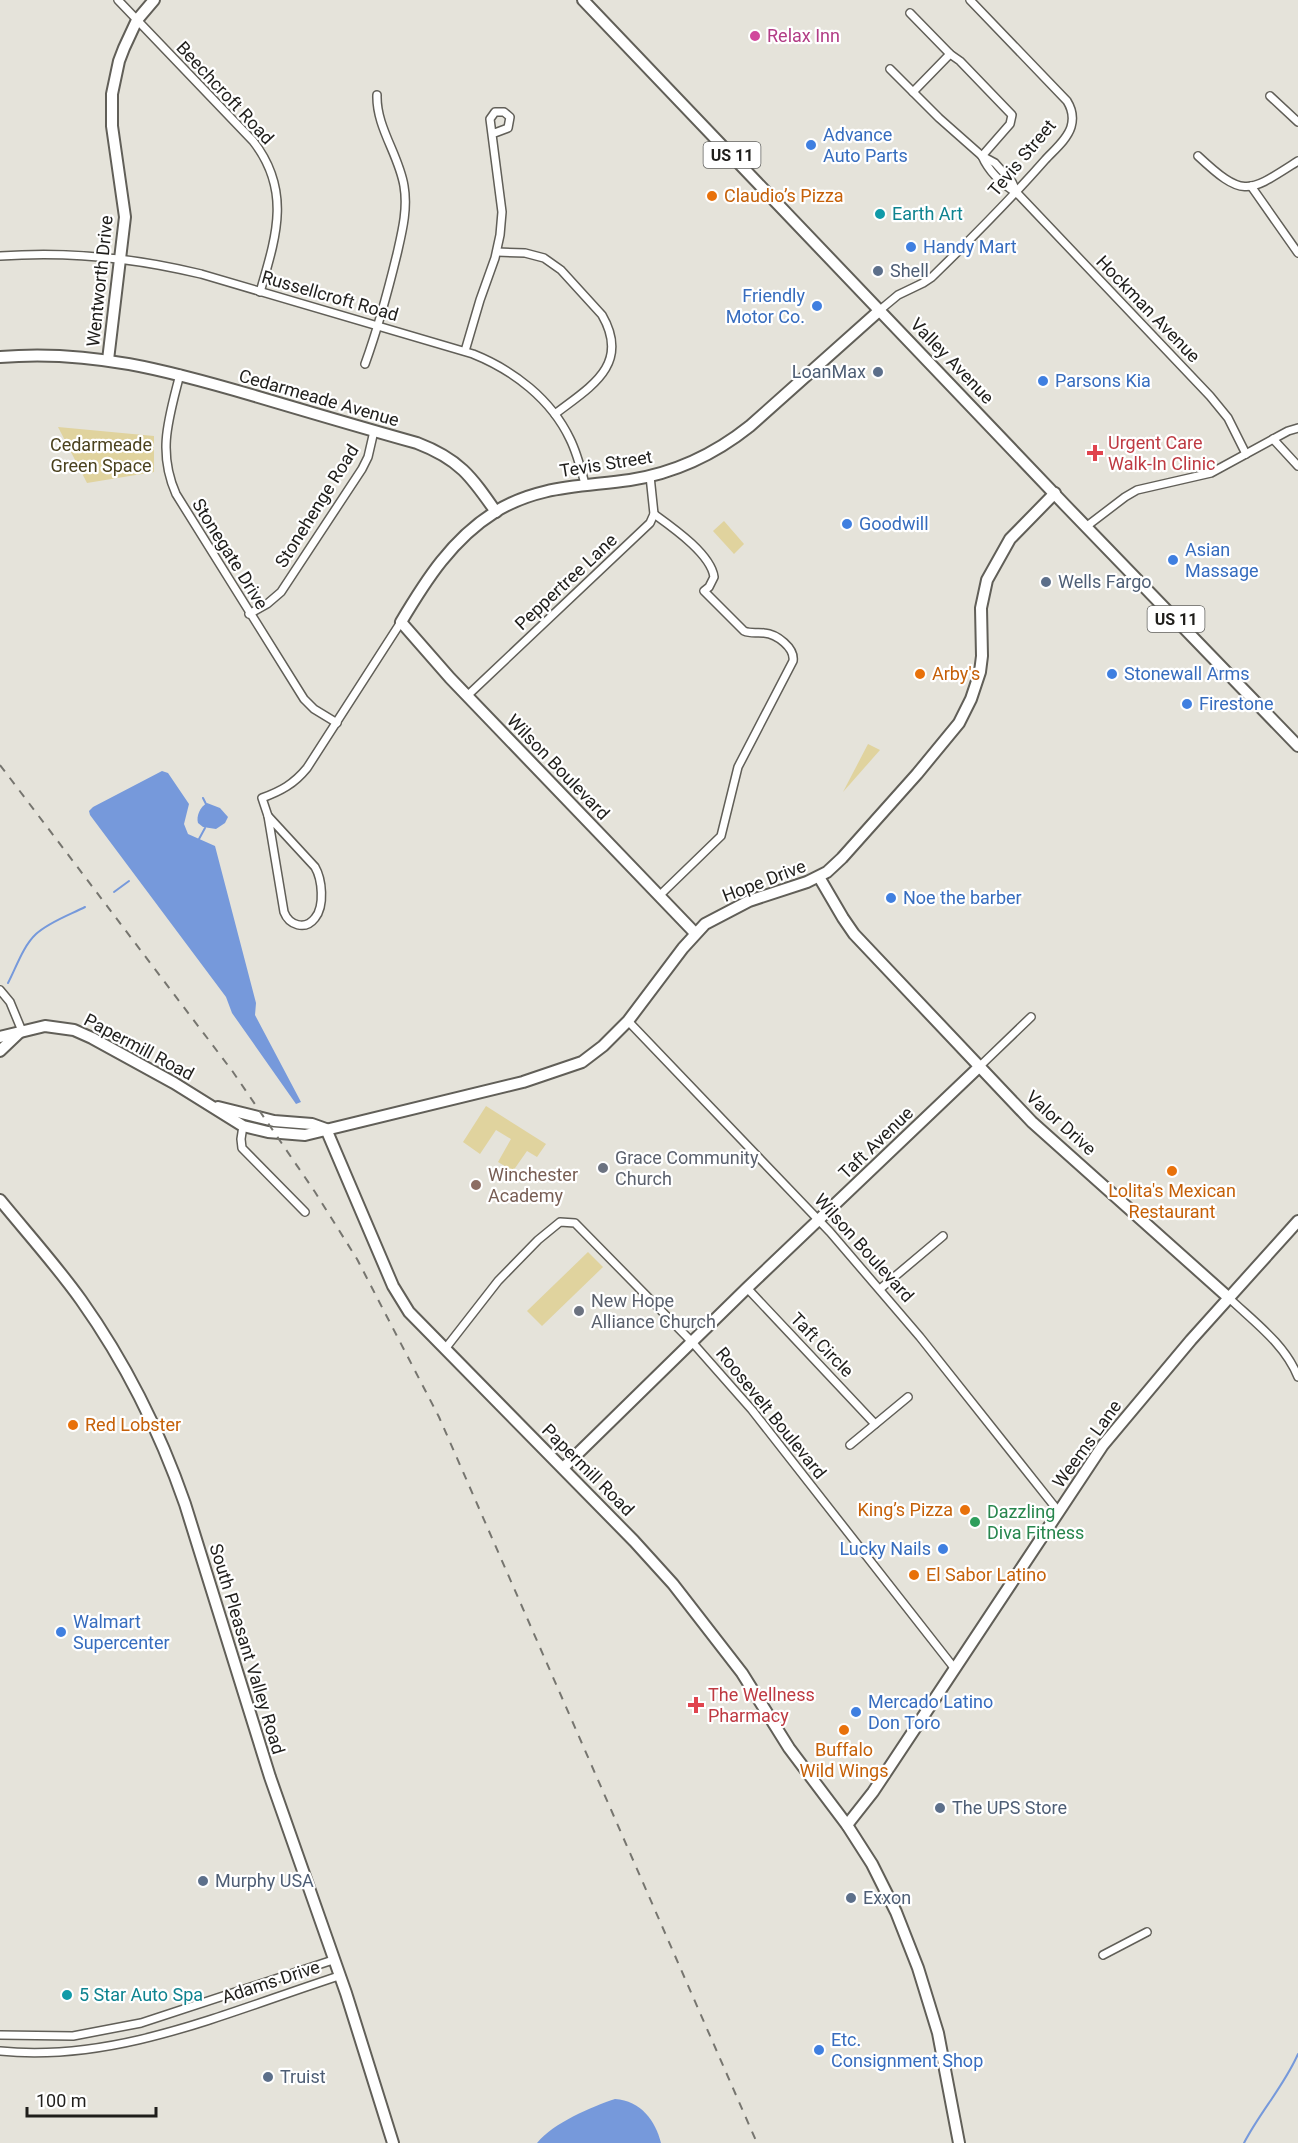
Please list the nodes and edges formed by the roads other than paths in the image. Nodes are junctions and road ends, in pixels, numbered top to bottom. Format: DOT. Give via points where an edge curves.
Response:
graph roads {
  1 [pos="118,0"];
  2 [pos="154,0"];
  3 [pos="583,0"];
  4 [pos="970,0"];
  5 [pos="910,14"];
  6 [pos="137,20"];
  7 [pos="950,54"];
  8 [pos="890,69"];
  9 [pos="913,92"];
  10 [pos="377,95"];
  11 [pos="1270,96"];
  12 [pos="1298,122"];
  13 [pos="492,134"];
  14 [pos="982,156"];
  15 [pos="1197,156"];
  16 [pos="1298,161"];
  17 [pos="1251,186"];
  18 [pos="1017,193"];
  19 [pos="497,252"];
  20 [pos="1298,253"];
  21 [pos="0,256"];
  22 [pos="121,259"];
  23 [pos="260,292"];
  24 [pos="880,310"];
  25 [pos="379,326"];
  26 [pos="465,351"];
  27 [pos="0,357"];
  28 [pos="108,360"];
  29 [pos="365,364"];
  30 [pos="180,374"];
  31 [pos="555,414"];
  32 [pos="1298,428"];
  33 [pos="374,431"];
  34 [pos="1273,439"];
  35 [pos="1246,454"];
  36 [pos="1298,466"];
  37 [pos="650,476"];
  38 [pos="585,484"];
  39 [pos="1054,493"];
  40 [pos="496,512"];
  41 [pos="654,514"];
  42 [pos="1087,526"];
  43 [pos="249,614"];
  44 [pos="401,622"];
  45 [pos="468,696"];
  46 [pos="337,723"];
  47 [pos="1298,746"];
  48 [pos="268,816"];
  49 [pos="819,877"];
  50 [pos="658,896"];
  51 [pos="696,933"];
  52 [pos="0,990"];
  53 [pos="1031,1017"];
  54 [pos="628,1021"];
  55 [pos="22,1031"];
  56 [pos="0,1037"];
  57 [pos="0,1050"];
  58 [pos="980,1066"];
  59 [pos="213,1106"];
  60 [pos="243,1126"];
  61 [pos="326,1130"];
  62 [pos="0,1200"];
  63 [pos="305,1212"];
  64 [pos="819,1220"];
  65 [pos="1298,1221"];
  66 [pos="943,1236"];
  67 [pos="747,1288"];
  68 [pos="880,1289"];
  69 [pos="1229,1298"];
  70 [pos="692,1342"];
  71 [pos="445,1349"];
  72 [pos="1298,1377"];
  73 [pos="908,1397"];
  74 [pos="875,1424"];
  75 [pos="850,1445"];
  76 [pos="563,1468"];
  77 [pos="1059,1512"];
  78 [pos="955,1668"];
  79 [pos="847,1825"];
  80 [pos="1147,1932"];
  81 [pos="1103,1955"];
  82 [pos="333,1960"];
  83 [pos="339,1976"];
  84 [pos="0,2035"];
  85 [pos="0,2051"];
  86 [pos="393,2143"];
  87 [pos="958,2143"];
  1 -- 6 [label="street, Beechcroft Road"];
  2 -- 6 [label="main road, Wentworth Drive"];
  3 -- 24 [label="main road, Valley Avenue / US 11"];
  4 -- 18 [label="street, Tevis Street" via="1070,107 1069,132"];
  5 -- 7 [label="street"];
  6 -- 22 [label="main road, Wentworth Drive" via="119,61 112,94 112,126 124,200"];
  6 -- 23 [label="street, Beechcroft Road" via="253,141 269,165 278,206 273,248"];
  7 -- 9 [label="street"];
  7 -- 14 [label="street" via="1012,115 1010,124"];
  8 -- 9 [label="street, Hockman Avenue"];
  9 -- 14 [label="street, Hockman Avenue"];
  10 -- 25 [label="street" via="379,116 405,193 403,228"];
  11 -- 12 [label="street"];
  13 -- 19 [label="street" via="502,212"];
  14 -- 18 [label="street, Hockman Avenue" via="1007,175"];
  15 -- 17 [label="street" via="1225,180"];
  16 -- 17 [label="street" via="1264,183"];
  17 -- 20 [label="street"];
  18 -- 24 [label="street, Tevis Street" via="932,277"];
  18 -- 35 [label="street, Hockman Avenue" via="1210,396 1228,418"];
  19 -- 26 [label="street"];
  19 -- 31 [label="street" via="525,253 553,263 607,324 612,344 605,371"];
  21 -- 22 [label="street, Russellcroft Road"];
  22 -- 23 [label="street, Russellcroft Road" via="169,266"];
  22 -- 28 [label="main road, Wentworth Drive"];
  23 -- 25 [label="street, Russellcroft Road"];
  24 -- 37 [label="main road, Tevis Street" via="735,438 686,465"];
  24 -- 39 [label="main road, Valley Avenue / US 11"];
  25 -- 26 [label="street, Russellcroft Road"];
  25 -- 29 [label="street"];
  26 -- 31 [label="street, Russellcroft Road" via="518,378"];
  27 -- 28 [label="main road, Cedarmeade Avenue" via="37,355"];
  28 -- 30 [label="main road, Cedarmeade Avenue"];
  30 -- 33 [label="main road, Cedarmeade Avenue"];
  30 -- 43 [label="street, Stonegate Drive" via="164,446 167,471 176,494"];
  31 -- 38 [label="street, Russellcroft Road" via="570,438"];
  32 -- 34 [label="street"];
  33 -- 40 [label="main road, Cedarmeade Avenue" via="417,443 449,458 473,479"];
  33 -- 43 [label="street, Stonehenge Road" via="362,469 281,592"];
  34 -- 35 [label="street"];
  34 -- 36 [label="street"];
  35 -- 42 [label="street" via="1210,473 1137,490"];
  37 -- 38 [label="main road, Tevis Street"];
  37 -- 41 [label="street"];
  38 -- 40 [label="main road, Tevis Street" via="531,495"];
  39 -- 42 [label="main road, Valley Avenue / US 11"];
  39 -- 49 [label="main road, Hope Drive" via="1010,539 987,580 981,608 980,672 959,723 842,858"];
  40 -- 44 [label="main road, Tevis Street" via="451,549"];
  41 -- 45 [label="street, Peppertree Lane" via="642,532"];
  41 -- 50 [label="street" via="681,534 711,565 714,577 704,591 744,631 768,634 789,646 794,656 738,767 721,836"];
  42 -- 47 [label="main road, Valley Avenue / US 11"];
  43 -- 46 [label="street, Stonegate Drive" via="304,699"];
  44 -- 45 [label="main road, Wilson Boulevard"];
  44 -- 46 [label="street, Tevis Street"];
  45 -- 50 [label="main road, Wilson Boulevard"];
  46 -- 48 [label="street, Tevis Street" via="295,782 262,798"];
  48 -- 48 [label="street" via="284,912 295,925 306,924 318,913 322,889 319,874"];
  49 -- 51 [label="main road, Hope Drive" via="749,901 715,918"];
  49 -- 58 [label="main road, Valor Drive" via="854,934"];
  50 -- 51 [label="main road, Wilson Boulevard"];
  51 -- 54 [label="main road, Hope Drive"];
  52 -- 55 [label="street" via="10,1002"];
  53 -- 58 [label="street, Taft Avenue"];
  54 -- 61 [label="main road, Hope Drive" via="582,1062 561,1071"];
  54 -- 64 [label="street, Wilson Boulevard"];
  55 -- 56 [label="main road"];
  55 -- 57 [label="main road"];
  55 -- 59 [label="main road, Papermill Road" via="51,1026 83,1034"];
  58 -- 64 [label="main road, Taft Avenue"];
  58 -- 69 [label="main road, Valor Drive" via="1032,1122"];
  59 -- 60 [label="main road, Papermill Road"];
  59 -- 61 [label="main road, Papermill Road"];
  60 -- 61 [label="main road, Papermill Road" via="305,1134"];
  60 -- 63 [label="street" via="242,1148"];
  61 -- 71 [label="main road, Papermill Road" via="400,1300"];
  62 -- 82 [label="main road, South Pleasant Valley Road" via="90,1314 137,1392 165,1451"];
  64 -- 67 [label="main road, Taft Avenue"];
  64 -- 68 [label="street, Wilson Boulevard"];
  65 -- 69 [label="main road, Weems Lane"];
  66 -- 68 [label="street"];
  67 -- 70 [label="main road, Taft Avenue"];
  67 -- 74 [label="street, Taft Circle"];
  68 -- 77 [label="street, Wilson Boulevard"];
  69 -- 72 [label="street, Valor Drive" via="1274,1341"];
  69 -- 77 [label="main road, Weems Lane" via="1120,1424"];
  70 -- 71 [label="street, Roosevelt Boulevard" via="579,1226 563,1221 498,1281"];
  70 -- 76 [label="main road, Taft Avenue"];
  70 -- 78 [label="street, Roosevelt Boulevard" via="766,1428"];
  71 -- 76 [label="main road, Papermill Road"];
  73 -- 74 [label="street"];
  74 -- 75 [label="street"];
  76 -- 79 [label="main road, Papermill Road" via="682,1595 742,1673 789,1748"];
  77 -- 78 [label="main road, Weems Lane"];
  78 -- 79 [label="main road, Weems Lane"];
  79 -- 87 [label="main road, Papermill Road" via="896,1912 918,1968 938,2033"];
  80 -- 81 [label="street"];
  82 -- 83 [label="main road, South Pleasant Valley Road"];
  82 -- 84 [label="street, Adams Drive" via="141,2023 73,2036"];
  83 -- 85 [label="street, Adams Drive" via="120,2045 74,2052"];
  83 -- 86 [label="main road, South Pleasant Valley Road"];
}
